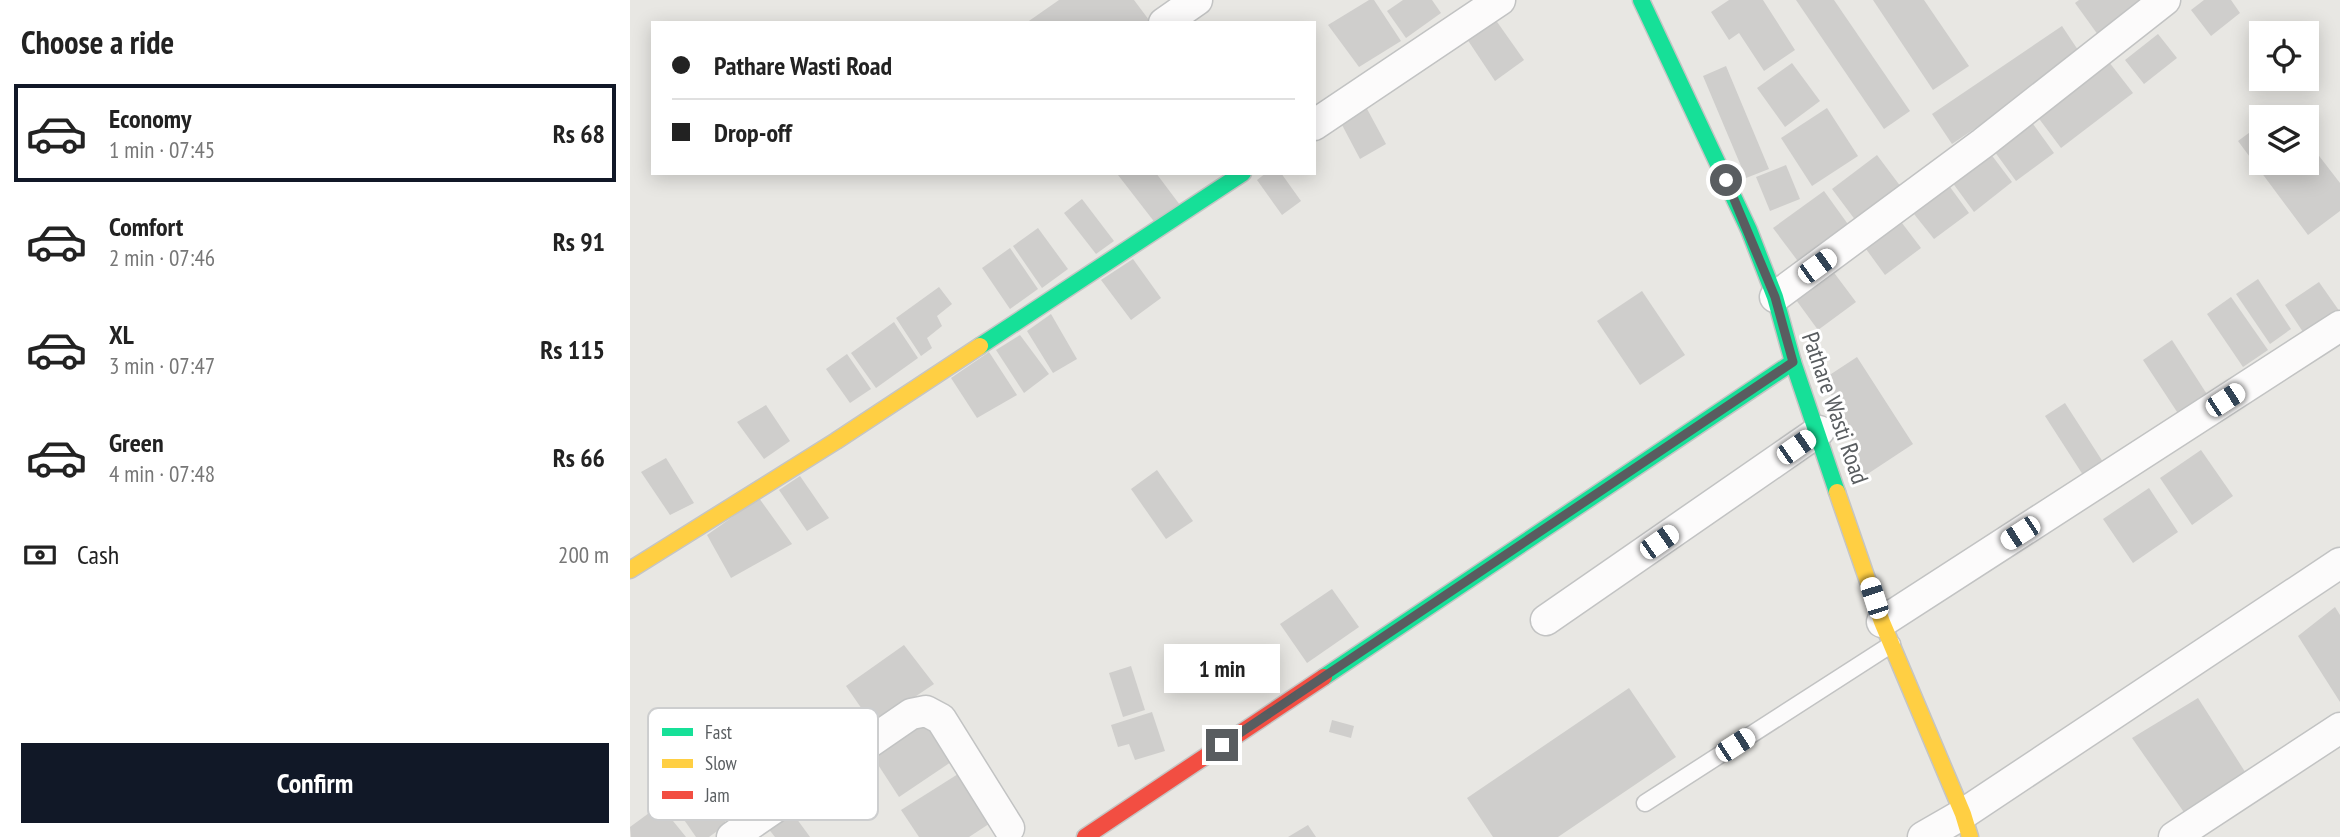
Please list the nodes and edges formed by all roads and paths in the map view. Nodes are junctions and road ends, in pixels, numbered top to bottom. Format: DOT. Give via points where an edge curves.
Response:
graph roads {
  1 [pos="1197,0"];
  2 [pos="1500,0"];
  3 [pos="1641,0"];
  4 [pos="2165,0"];
  5 [pos="1167,21"];
  6 [pos="1316,124"];
  7 [pos="1240,175"];
  8 [pos="1775,297"];
  9 [pos="2340,326"];
  10 [pos="1793,362"];
  11 [pos="1819,432"];
  12 [pos="2340,563"];
  13 [pos="630,569"];
  14 [pos="1546,620"];
  15 [pos="1887,633"];
  16 [pos="2340,728"];
  17 [pos="878,737"];
  18 [pos="1645,803"];
  19 [pos="757,820"];
  20 [pos="1967,826"];
  21 [pos="1008,834"];
  22 [pos="732,837"];
  23 [pos="1085,837"];
  24 [pos="1923,837"];
  25 [pos="2174,837"];
  1 -- 5 [label="street"];
  2 -- 6 [label="street"];
  3 -- 8 [label="street, Pathare Wasti Road" via="1749,230"];
  4 -- 8 [label="street" via="1983,143"];
  7 -- 13 [label="street" via="848,434"];
  8 -- 10 [label="street, Pathare Wasti Road"];
  9 -- 15 [label="street"];
  10 -- 11 [label="street, Pathare Wasti Road"];
  10 -- 23 [label="street"];
  11 -- 14 [label="street"];
  11 -- 15 [label="street, Pathare Wasti Road"];
  12 -- 20 [label="street"];
  15 -- 18 [label="lane"];
  15 -- 20 [label="street, Pathare Wasti Road"];
  16 -- 25 [label="street"];
  17 -- 21 [label="street" via="911,714 926,712 941,719"];
  19 -- 22 [label="street"];
  20 -- 24 [label="street"];
}
